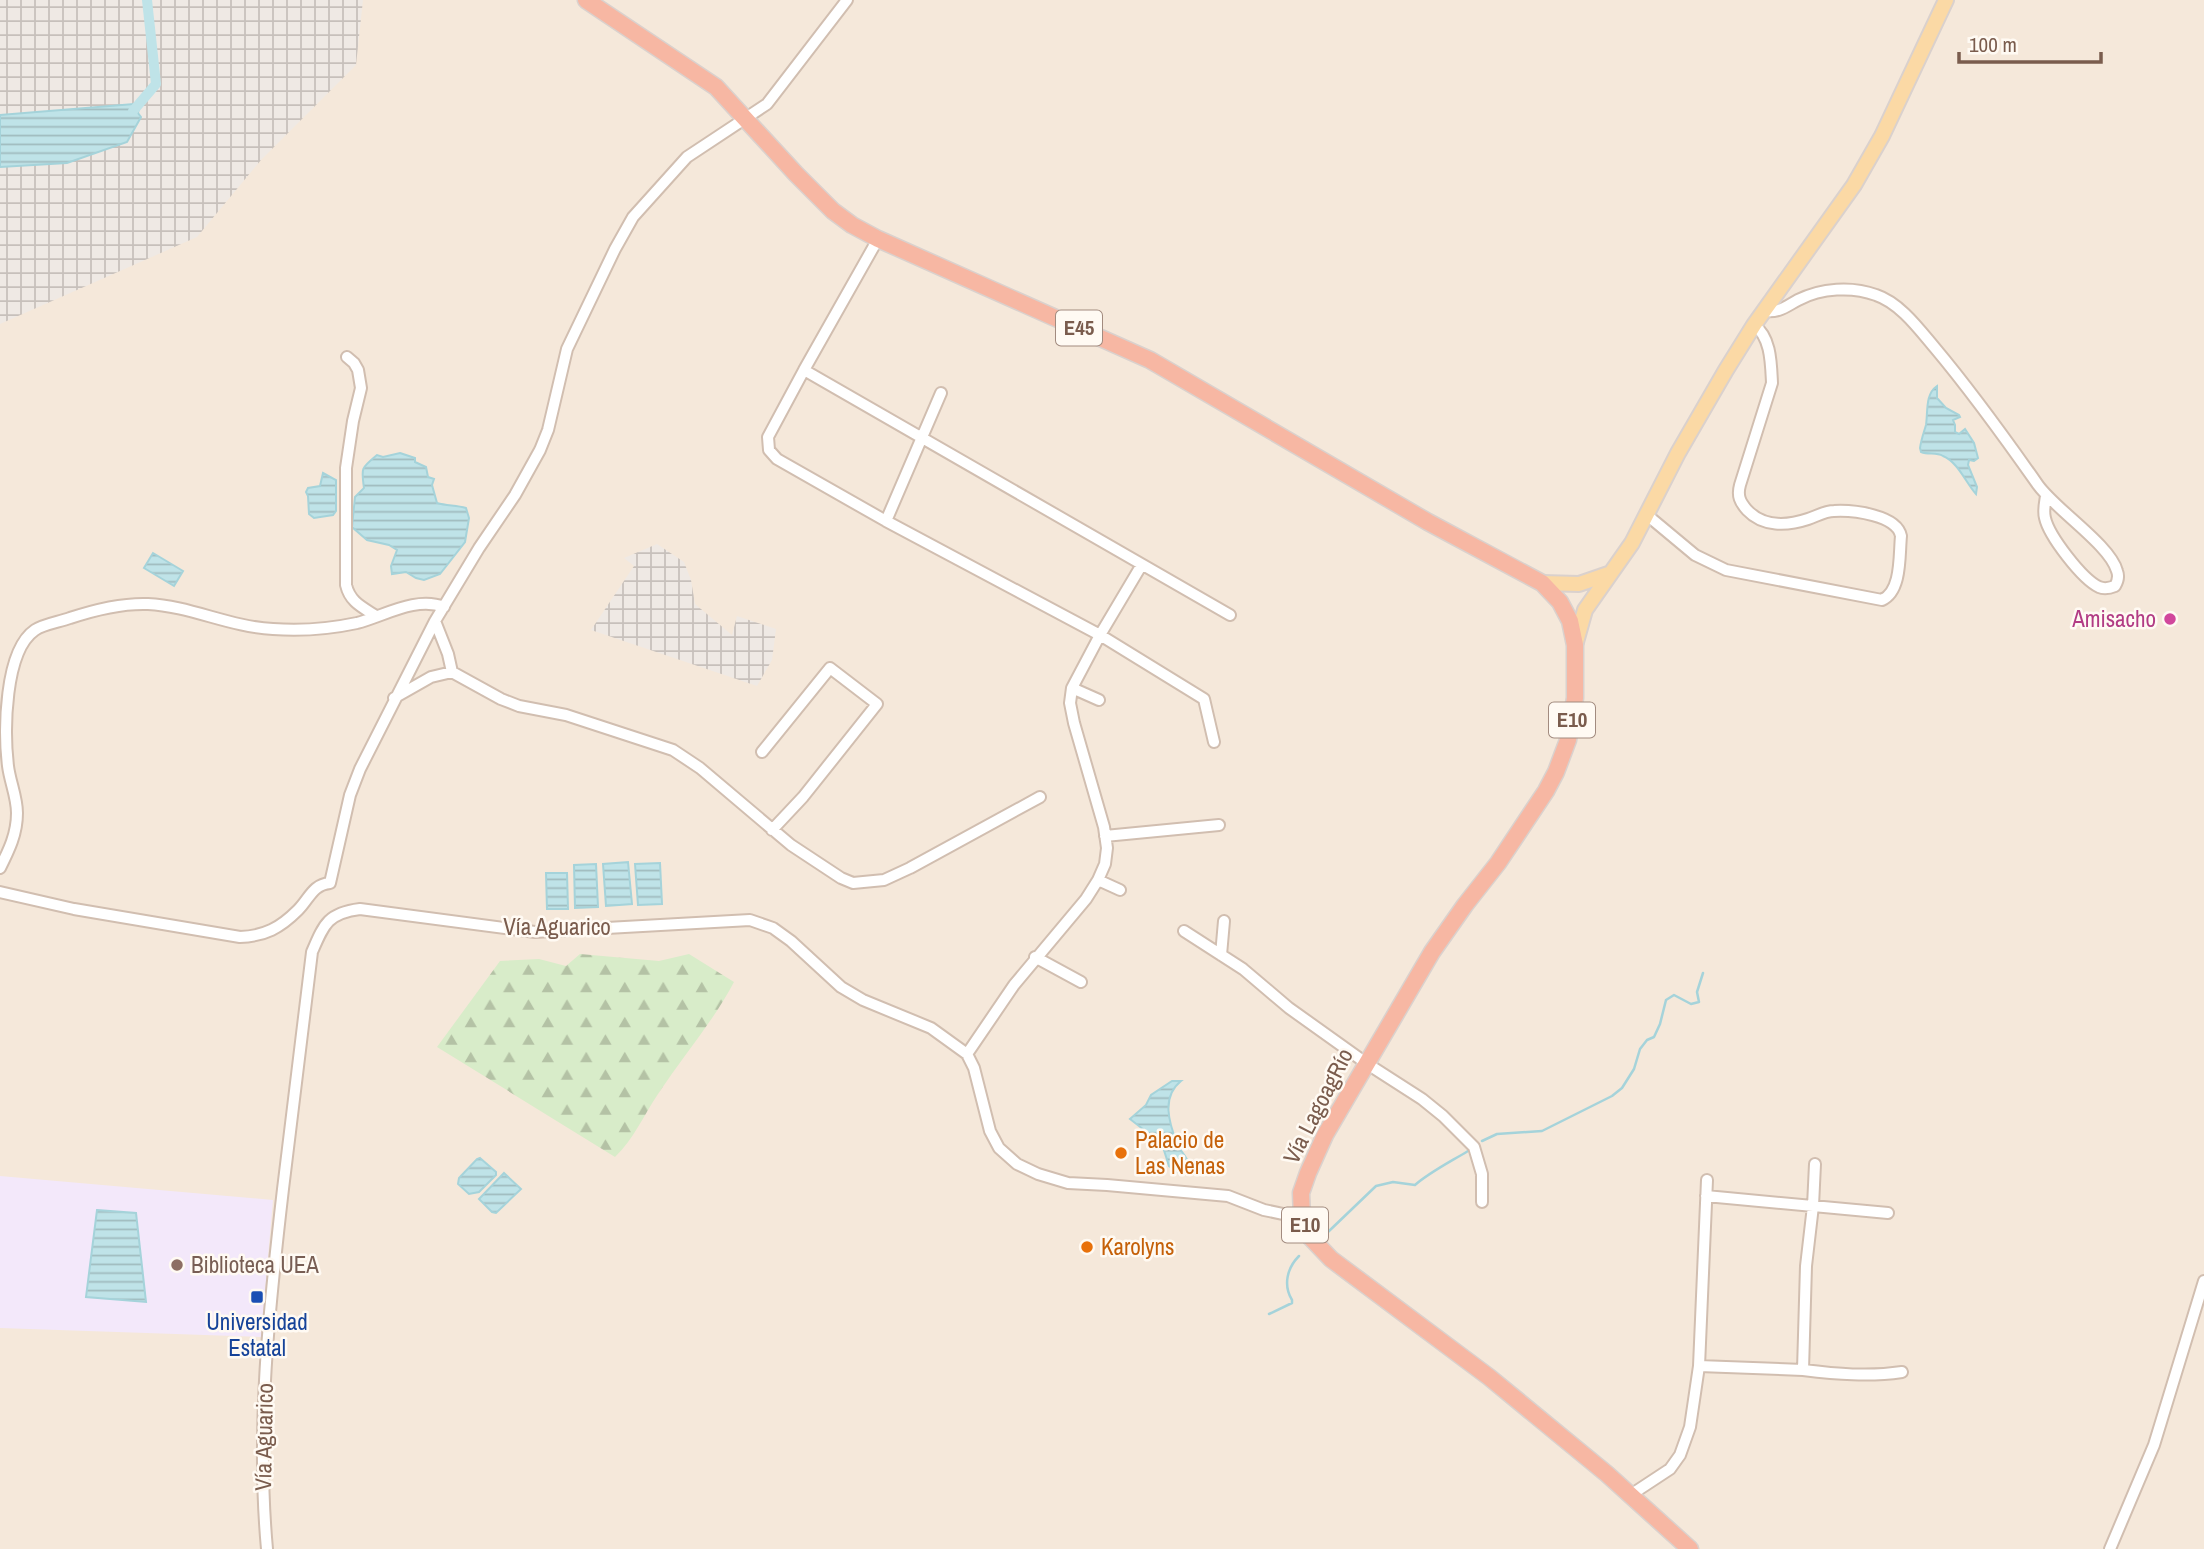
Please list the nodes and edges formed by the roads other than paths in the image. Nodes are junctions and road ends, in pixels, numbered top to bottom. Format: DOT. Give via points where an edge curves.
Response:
graph roads {
  1 [pos="586,0"];
  2 [pos="847,0"];
  3 [pos="1946,0"];
  4 [pos="746,118"];
  5 [pos="878,239"];
  6 [pos="1764,311"];
  7 [pos="1754,325"];
  8 [pos="347,357"];
  9 [pos="804,370"];
  10 [pos="941,393"];
  11 [pos="923,437"];
  12 [pos="2046,496"];
  13 [pos="1647,516"];
  14 [pos="886,521"];
  15 [pos="1142,566"];
  16 [pos="1609,573"];
  17 [pos="1542,583"];
  18 [pos="444,607"];
  19 [pos="376,615"];
  20 [pos="1230,615"];
  21 [pos="435,621"];
  22 [pos="1100,635"];
  23 [pos="1575,645"];
  24 [pos="452,672"];
  25 [pos="1072,688"];
  26 [pos="394,699"];
  27 [pos="1099,700"];
  28 [pos="1214,742"];
  29 [pos="762,752"];
  30 [pos="1040,797"];
  31 [pos="1219,825"];
  32 [pos="772,830"];
  33 [pos="1105,836"];
  34 [pos="0,868"];
  35 [pos="1098,880"];
  36 [pos="1120,890"];
  37 [pos="0,892"];
  38 [pos="1224,921"];
  39 [pos="1184,931"];
  40 [pos="1221,955"];
  41 [pos="1035,957"];
  42 [pos="1081,982"];
  43 [pos="967,1054"];
  44 [pos="1366,1063"];
  45 [pos="1815,1164"];
  46 [pos="1707,1180"];
  47 [pos="1706,1196"];
  48 [pos="1482,1202"];
  49 [pos="1814,1206"];
  50 [pos="1888,1213"];
  51 [pos="1302,1218"];
  52 [pos="2204,1280"];
  53 [pos="1699,1366"];
  54 [pos="1803,1370"];
  55 [pos="1902,1372"];
  56 [pos="1629,1496"];
  57 [pos="267,1549"];
  58 [pos="1690,1549"];
  59 [pos="2110,1549"];
  1 -- 4 [label="highway, E45" via="716,87"];
  2 -- 4 [label="street" via="767,104"];
  3 -- 6 [label="main road" via="1854,185"];
  4 -- 5 [label="highway, E45" via="834,211"];
  4 -- 18 [label="street" via="687,157 632,217 567,349 540,450"];
  5 -- 9 [label="street"];
  5 -- 17 [label="highway, E45" via="1150,360"];
  6 -- 7 [label="main road"];
  6 -- 12 [label="street" via="1782,311 1799,300 1842,289 1879,295 1918,328 1974,394"];
  7 -- 13 [label="main road" via="1693,426"];
  7 -- 13 [label="street" via="1765,338 1772,383 1740,485 1740,501 1766,523 1794,523 1833,510 1894,523 1901,536 1895,586 1882,600 1726,570 1695,555"];
  8 -- 19 [label="street" via="358,370 361,388 346,468 346,585 359,606"];
  9 -- 11 [label="street"];
  9 -- 14 [label="street" via="768,437 769,450 777,459"];
  10 -- 11 [label="street"];
  11 -- 14 [label="street"];
  11 -- 15 [label="street"];
  12 -- 12 [label="street" via="2117,568 2115,586 2099,587 2061,548 2043,514"];
  13 -- 16 [label="main road"];
  14 -- 22 [label="street"];
  15 -- 20 [label="street"];
  15 -- 22 [label="street"];
  16 -- 17 [label="main road" via="1580,584"];
  16 -- 23 [label="main road" via="1585,610"];
  17 -- 23 [label="highway, E45" via="1565,610"];
  18 -- 19 [label="street" via="426,603"];
  18 -- 21 [label="street"];
  19 -- 34 [label="street" via="321,629 270,629 148,604 122,605 37,629 20,649 9,684 8,765 17,812 13,839"];
  21 -- 24 [label="street"];
  21 -- 26 [label="street"];
  22 -- 25 [label="street"];
  22 -- 28 [label="street" via="1204,699"];
  23 -- 44 [label="highway, Vía LagoagRío / E10" via="1572,723 1556,772 1498,863 1432,952"];
  24 -- 26 [label="street" via="431,677"];
  24 -- 32 [label="street" via="520,706 566,715 673,750"];
  25 -- 27 [label="street"];
  25 -- 33 [label="street" via="1074,723"];
  26 -- 37 [label="street" via="350,795 330,883 316,886 299,909 258,936 240,937 74,909"];
  29 -- 32 [label="street" via="830,668 877,704"];
  30 -- 32 [label="street" via="910,868 866,883 841,878"];
  31 -- 33 [label="street"];
  33 -- 35 [label="street" via="1105,864"];
  35 -- 36 [label="street"];
  35 -- 41 [label="street"];
  38 -- 40 [label="street"];
  39 -- 40 [label="street"];
  40 -- 44 [label="street"];
  41 -- 42 [label="street"];
  41 -- 43 [label="street"];
  43 -- 51 [label="street" via="990,1131 999,1148 1017,1164 1068,1183 1228,1196"];
  43 -- 57 [label="street, Vía Aguarico" via="931,1028 841,987 791,941 750,920 534,932 360,909 341,911 330,919 312,952 270,1296 263,1448"];
  44 -- 48 [label="street" via="1422,1099 1474,1147 1482,1174"];
  44 -- 51 [label="highway, Vía LagoagRío / E10" via="1308,1173 1301,1193"];
  45 -- 49 [label="street"];
  46 -- 47 [label="street"];
  47 -- 49 [label="street"];
  47 -- 53 [label="street"];
  49 -- 50 [label="street"];
  49 -- 54 [label="street" via="1806,1266"];
  51 -- 56 [label="highway, E10" via="1311,1238 1331,1259 1489,1377"];
  52 -- 59 [label="street" via="2154,1445"];
  53 -- 54 [label="street"];
  53 -- 56 [label="street" via="1690,1427 1680,1455 1670,1469"];
  54 -- 55 [label="street"];
  56 -- 58 [label="highway, E10"];
}
